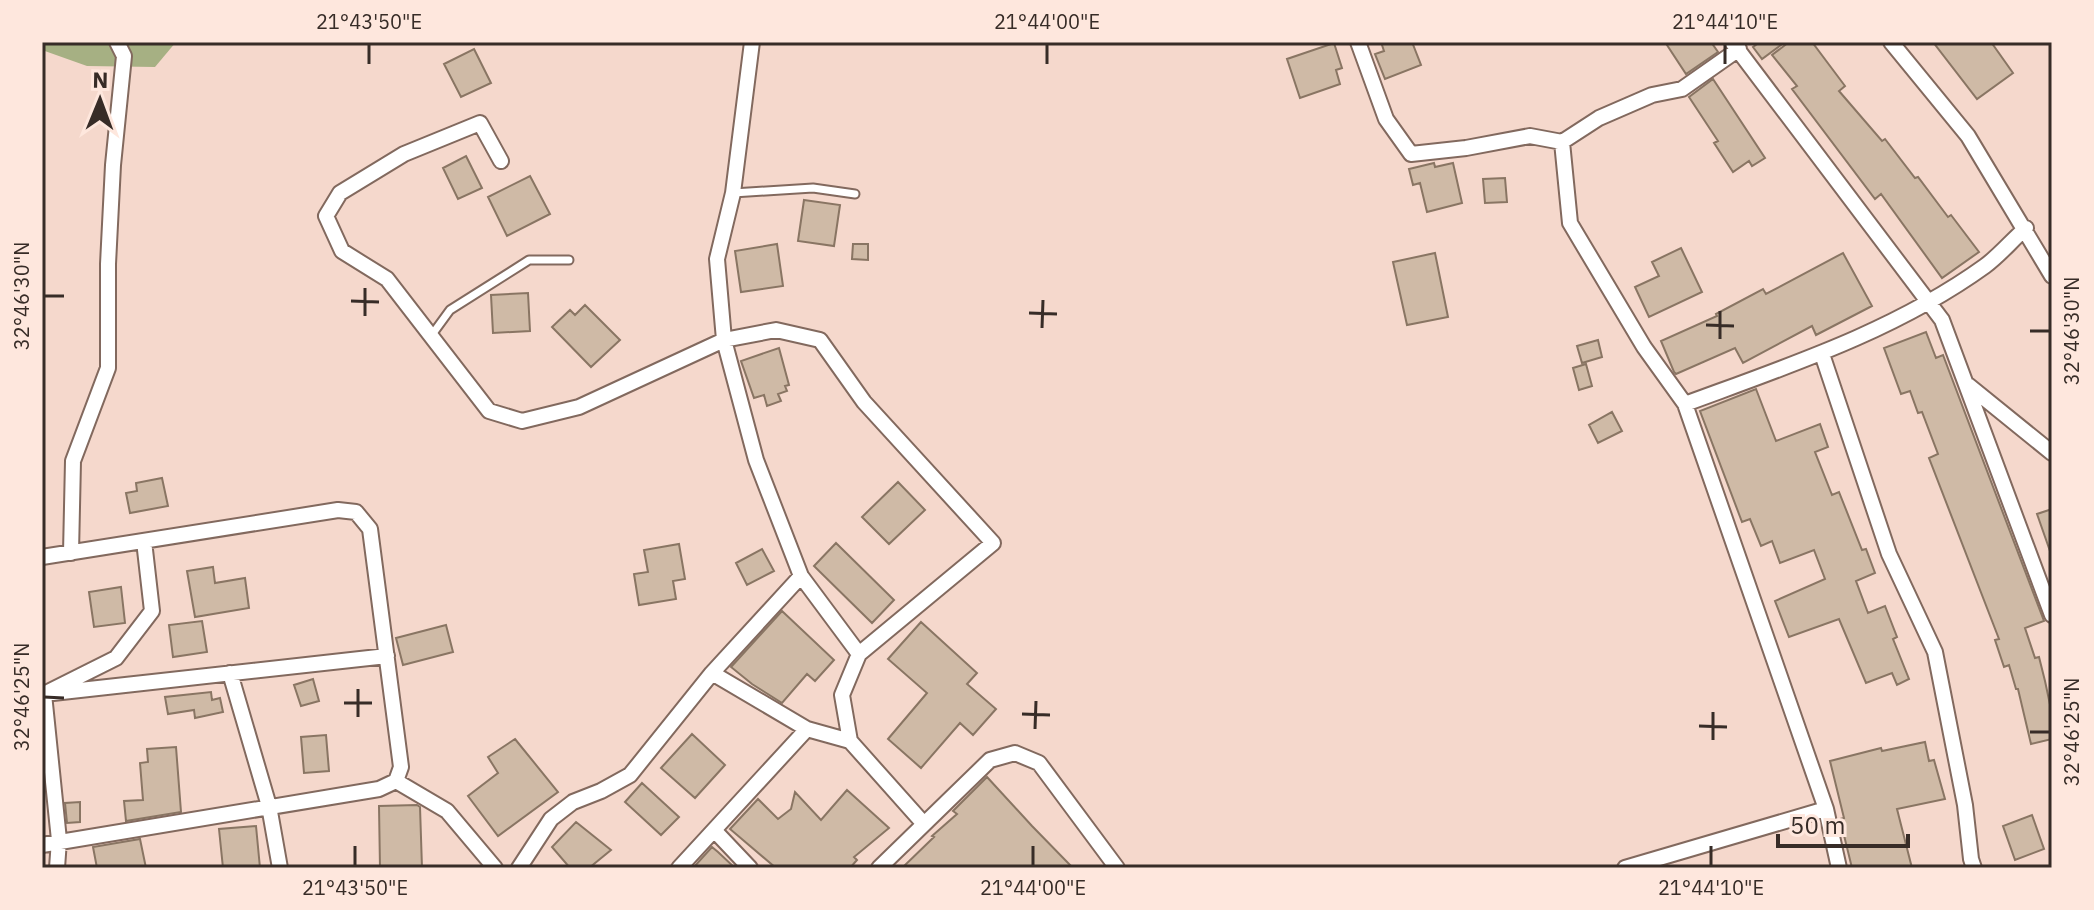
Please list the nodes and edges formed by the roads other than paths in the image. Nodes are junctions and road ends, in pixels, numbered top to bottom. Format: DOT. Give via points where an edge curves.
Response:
graph roads {
  1 [pos="117,42"];
  2 [pos="752,42"];
  3 [pos="1358,42"];
  4 [pos="1891,42"];
  5 [pos="1736,46"];
  6 [pos="1562,142"];
  7 [pos="501,161"];
  8 [pos="733,193"];
  9 [pos="855,194"];
  10 [pos="2026,228"];
  11 [pos="569,260"];
  12 [pos="2052,276"];
  13 [pos="1930,301"];
  14 [pos="431,336"];
  15 [pos="724,340"];
  16 [pos="1822,354"];
  17 [pos="1968,385"];
  18 [pos="1685,404"];
  19 [pos="2052,453"];
  20 [pos="144,541"];
  21 [pos="71,553"];
  22 [pos="42,557"];
  23 [pos="801,576"];
  24 [pos="2052,615"];
  25 [pos="859,654"];
  26 [pos="387,656"];
  27 [pos="230,673"];
  28 [pos="712,673"];
  29 [pos="43,694"];
  30 [pos="807,729"];
  31 [pos="850,741"];
  32 [pos="396,781"];
  33 [pos="269,806"];
  34 [pos="1826,809"];
  35 [pos="924,824"];
  36 [pos="714,830"];
  37 [pos="59,840"];
  38 [pos="42,845"];
  39 [pos="1113,867"];
  40 [pos="57,868"];
  41 [pos="280,868"];
  42 [pos="495,868"];
  43 [pos="519,868"];
  44 [pos="679,868"];
  45 [pos="750,868"];
  46 [pos="879,868"];
  47 [pos="1625,868"];
  48 [pos="1839,868"];
  49 [pos="1974,868"];
  1 -- 21 [label="street" via="124,56 112,179 108,368 73,461"];
  2 -- 8 [label="street"];
  3 -- 6 [label="street" via="1386,119 1411,154 1530,136"];
  4 -- 10 [label="street" via="1968,136"];
  5 -- 6 [label="street" via="1682,89 1652,95 1599,118"];
  5 -- 13 [label="street"];
  6 -- 18 [label="street" via="1570,223 1644,347"];
  7 -- 14 [label="street" via="480,123 404,154 340,193 326,216 342,251 387,279"];
  8 -- 9 [label="lane" via="813,188"];
  8 -- 15 [label="street" via="717,259"];
  10 -- 12 [label="street"];
  10 -- 13 [label="street" via="1988,264"];
  11 -- 14 [label="lane" via="529,260 450,310"];
  13 -- 16 [label="street"];
  13 -- 17 [label="street"];
  14 -- 15 [label="street" via="489,411 522,421 579,407"];
  15 -- 23 [label="street" via="756,460"];
  15 -- 25 [label="street" via="776,330 820,340 864,402 993,543"];
  16 -- 18 [label="street"];
  16 -- 49 [label="street" via="1889,554 1935,652"];
  17 -- 19 [label="street"];
  17 -- 24 [label="street"];
  18 -- 34 [label="street"];
  20 -- 21 [label="street"];
  20 -- 26 [label="street" via="338,510 356,512 370,529"];
  20 -- 29 [label="street" via="152,611 116,658"];
  21 -- 22 [label="street"];
  23 -- 25 [label="street"];
  23 -- 28 [label="street"];
  25 -- 31 [label="street" via="842,695"];
  26 -- 27 [label="street"];
  26 -- 32 [label="street" via="401,767"];
  27 -- 29 [label="street"];
  27 -- 33 [label="street"];
  28 -- 30 [label="street"];
  28 -- 43 [label="street" via="630,775 573,802 551,819"];
  29 -- 37 [label="street"];
  30 -- 31 [label="street"];
  30 -- 36 [label="street"];
  31 -- 35 [label="street"];
  32 -- 33 [label="street" via="379,789"];
  32 -- 42 [label="street" via="447,811"];
  33 -- 37 [label="street"];
  33 -- 41 [label="street"];
  34 -- 47 [label="street"];
  34 -- 48 [label="street"];
  35 -- 39 [label="street" via="990,760 1015,753 1039,763"];
  35 -- 46 [label="street"];
  36 -- 44 [label="street"];
  36 -- 45 [label="street"];
  37 -- 38 [label="street"];
  37 -- 40 [label="street"];
}
